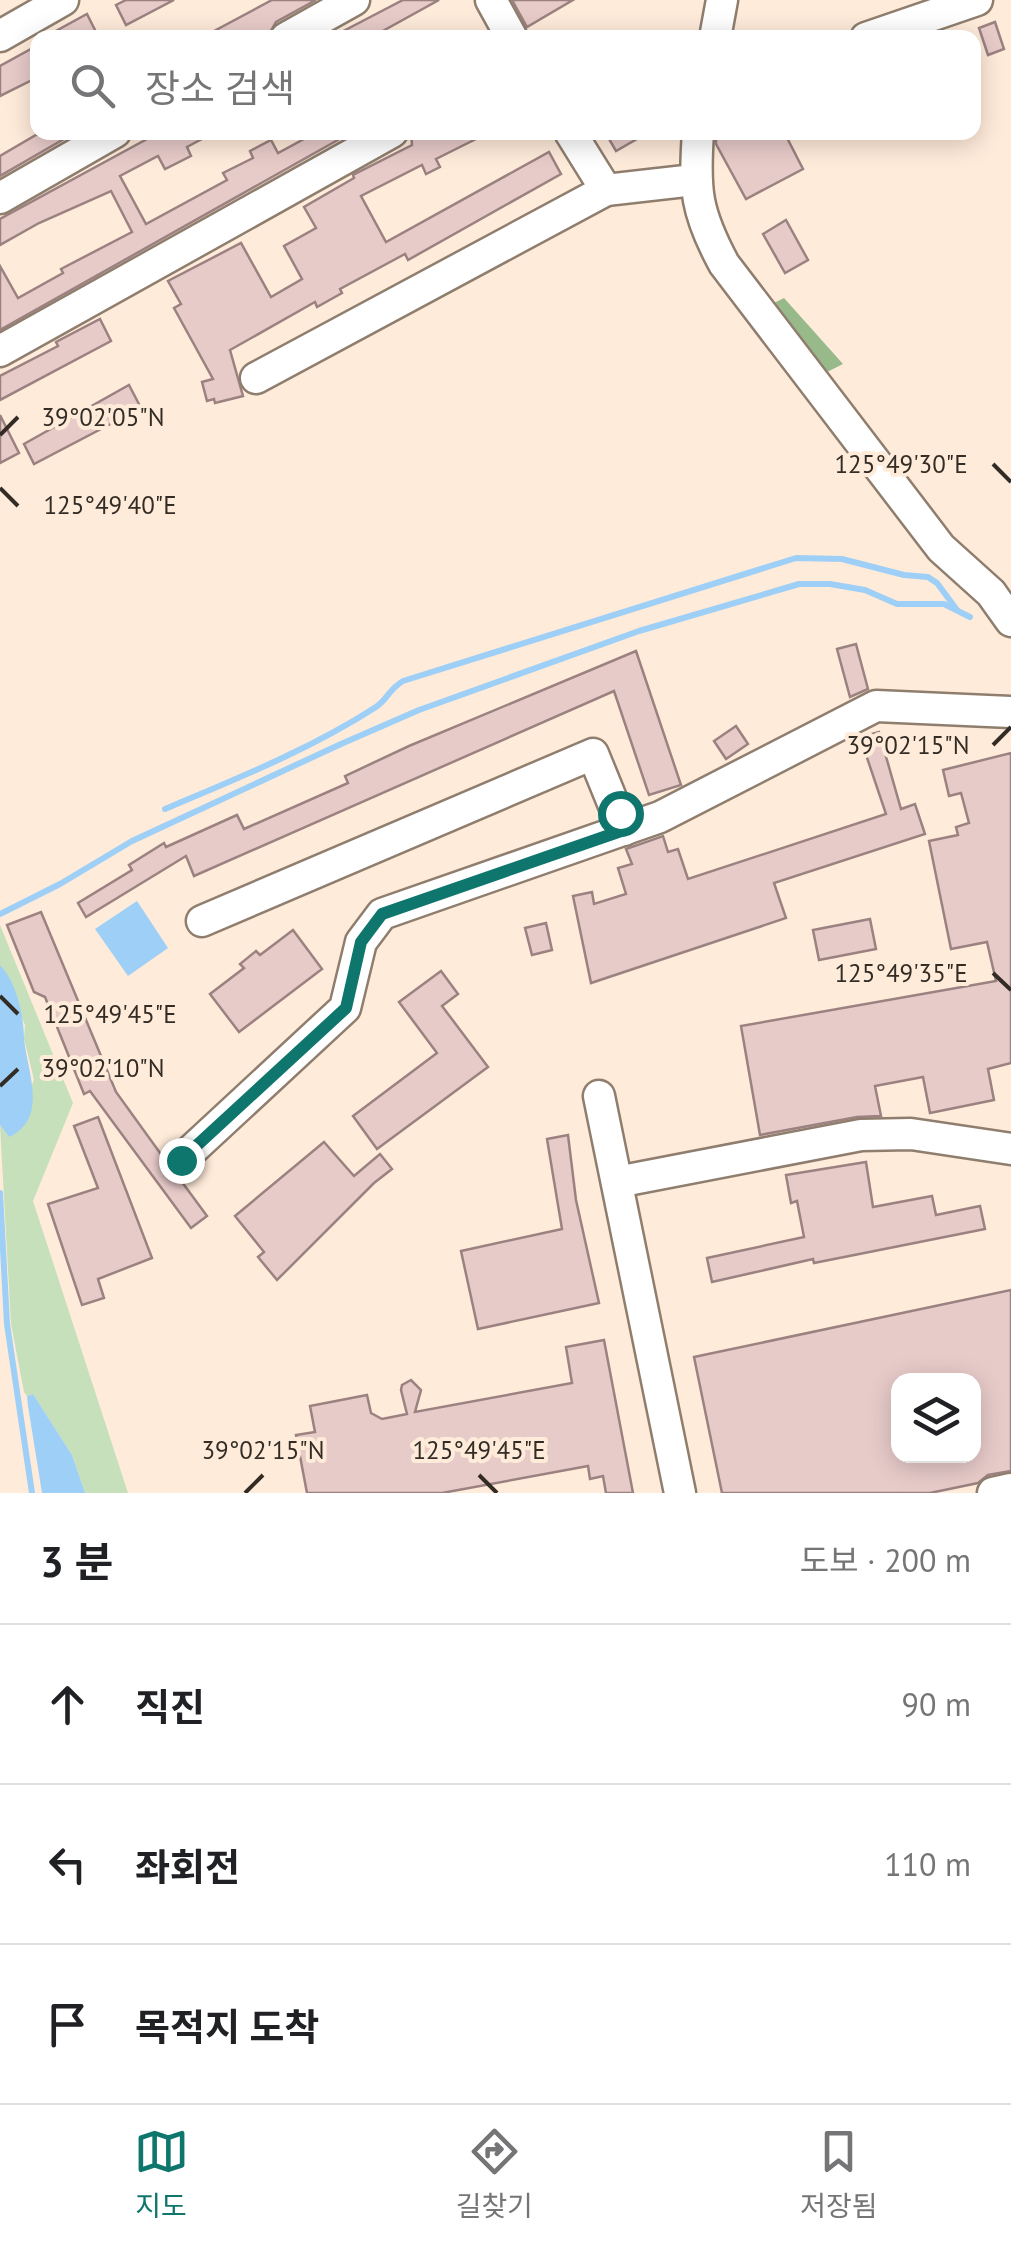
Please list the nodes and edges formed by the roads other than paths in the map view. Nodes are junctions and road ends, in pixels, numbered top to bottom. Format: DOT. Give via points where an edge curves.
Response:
graph roads {
  1 [pos="62,0"];
  2 [pos="354,0"];
  3 [pos="491,0"];
  4 [pos="722,0"];
  5 [pos="977,0"];
  6 [pos="300,30"];
  7 [pos="508,30"];
  8 [pos="717,30"];
  9 [pos="889,30"];
  10 [pos="0,36"];
  11 [pos="101,140"];
  12 [pos="378,140"];
  13 [pos="575,140"];
  14 [pos="697,140"];
  15 [pos="694,180"];
  16 [pos="606,190"];
  17 [pos="0,198"];
  18 [pos="0,351"];
  19 [pos="256,378"];
  20 [pos="1011,621"];
  21 [pos="1011,712"];
  22 [pos="624,830"];
  23 [pos="202,921"];
  24 [pos="599,1096"];
  25 [pos="1011,1149"];
  26 [pos="181,1160"];
  27 [pos="617,1182"];
  28 [pos="1011,1489"];
  29 [pos="680,1493"];
  30 [pos="994,1493"];
  1 -- 10 [label="street"];
  2 -- 6 [label="street"];
  3 -- 7 [label="street"];
  4 -- 8 [label="street"];
  5 -- 9 [label="street"];
  11 -- 17 [label="street"];
  12 -- 18 [label="street"];
  13 -- 16 [label="street"];
  14 -- 15 [label="street"];
  15 -- 16 [label="street"];
  15 -- 20 [label="street" via="702,224 724,264 941,548"];
  16 -- 19 [label="street" via="283,349"];
  21 -- 22 [label="street" via="876,706"];
  22 -- 23 [label="street" via="593,754"];
  22 -- 26 [label="street" via="382,914 361,942 346,1008"];
  24 -- 27 [label="street"];
  25 -- 27 [label="street" via="911,1134 861,1135"];
  27 -- 29 [label="street"];
  28 -- 30 [label="street"];
}
